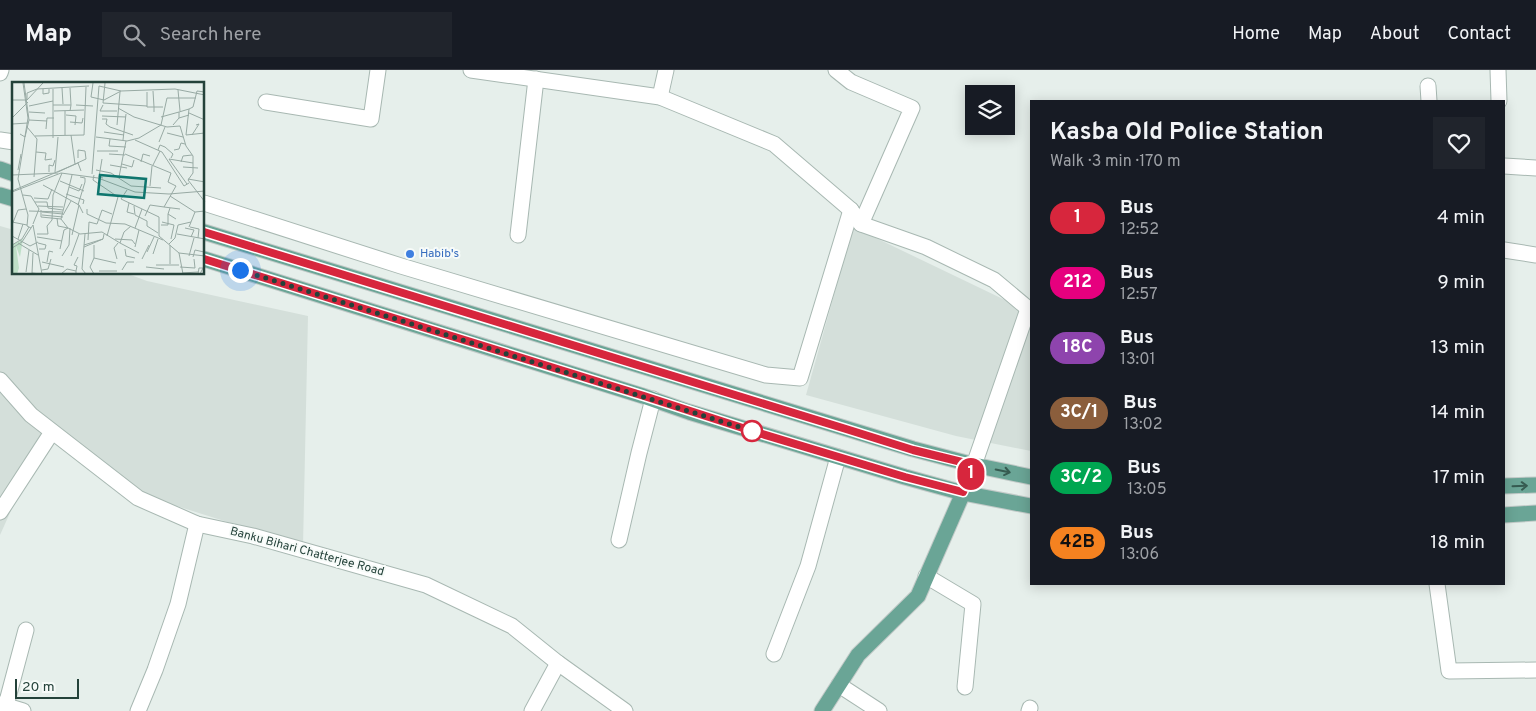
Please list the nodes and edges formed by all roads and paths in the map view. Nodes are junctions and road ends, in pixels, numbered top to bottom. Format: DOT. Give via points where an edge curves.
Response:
graph roads {
  1 [pos="378,70"];
  2 [pos="471,70"];
  3 [pos="666,70"];
  4 [pos="836,70"];
  5 [pos="1498,70"];
  6 [pos="536,79"];
  7 [pos="660,97"];
  8 [pos="1499,100"];
  9 [pos="266,102"];
  10 [pos="1505,166"];
  11 [pos="1536,168"];
  12 [pos="0,169"];
  13 [pos="12,173"];
  14 [pos="205,203"];
  15 [pos="851,210"];
  16 [pos="861,224"];
  17 [pos="205,232"];
  18 [pos="518,235"];
  19 [pos="1505,250"];
  20 [pos="1536,255"];
  21 [pos="205,258"];
  22 [pos="1029,310"];
  23 [pos="0,380"];
  24 [pos="648,398"];
  25 [pos="52,432"];
  26 [pos="838,457"];
  27 [pos="974,465"];
  28 [pos="1030,477"];
  29 [pos="1536,485"];
  30 [pos="1505,486"];
  31 [pos="963,492"];
  32 [pos="1030,506"];
  33 [pos="0,512"];
  34 [pos="1536,514"];
  35 [pos="1505,515"];
  36 [pos="197,524"];
  37 [pos="619,540"];
  38 [pos="926,576"];
  39 [pos="1437,585"];
  40 [pos="26,630"];
  41 [pos="774,654"];
  42 [pos="558,663"];
  43 [pos="1536,670"];
  44 [pos="839,685"];
  45 [pos="965,687"];
  46 [pos="3,705"];
  47 [pos="23,711"];
  48 [pos="138,711"];
  49 [pos="532,711"];
  50 [pos="624,711"];
  51 [pos="822,711"];
  52 [pos="879,711"];
  1 -- 9 [label="street" via="371,119"];
  2 -- 6 [label="street"];
  3 -- 7 [label="street"];
  4 -- 16 [label="street" via="851,82 912,108"];
  5 -- 8 [label="street"];
  6 -- 7 [label="street"];
  6 -- 18 [label="street"];
  7 -- 15 [label="street" via="774,144"];
  10 -- 11 [label="street"];
  12 -- 13 [label="main road"];
  14 -- 15 [label="street" via="747,370 800,378"];
  15 -- 16 [label="street"];
  16 -- 22 [label="street" via="926,247 994,280"];
  17 -- 27 [label="main road" via="913,450"];
  19 -- 20 [label="street"];
  21 -- 24 [label="main road"];
  22 -- 27 [label="street"];
  23 -- 25 [label="street, Banku Bihari Chatterjee Road" via="31,415"];
  24 -- 26 [label="main road"];
  24 -- 37 [label="street"];
  25 -- 33 [label="street"];
  25 -- 36 [label="street, Banku Bihari Chatterjee Road" via="138,498"];
  26 -- 31 [label="main road"];
  26 -- 41 [label="street" via="808,566"];
  27 -- 28 [label="main road, one-way"];
  27 -- 31 [label="street"];
  30 -- 29 [label="main road, one-way"];
  31 -- 32 [label="main road"];
  31 -- 38 [label="main road"];
  34 -- 35 [label="main road"];
  36 -- 42 [label="street, Banku Bihari Chatterjee Road" via="253,536 426,585 512,626"];
  36 -- 48 [label="street" via="178,604"];
  38 -- 44 [label="main road" via="918,596 858,655"];
  38 -- 45 [label="street" via="973,604"];
  39 -- 43 [label="street" via="1449,671"];
  40 -- 46 [label="street"];
  42 -- 49 [label="street"];
  42 -- 50 [label="street, Banku Bihari Chatterjee Road"];
  44 -- 51 [label="main road"];
  44 -- 52 [label="street"];
  46 -- 47 [label="street"];
}
